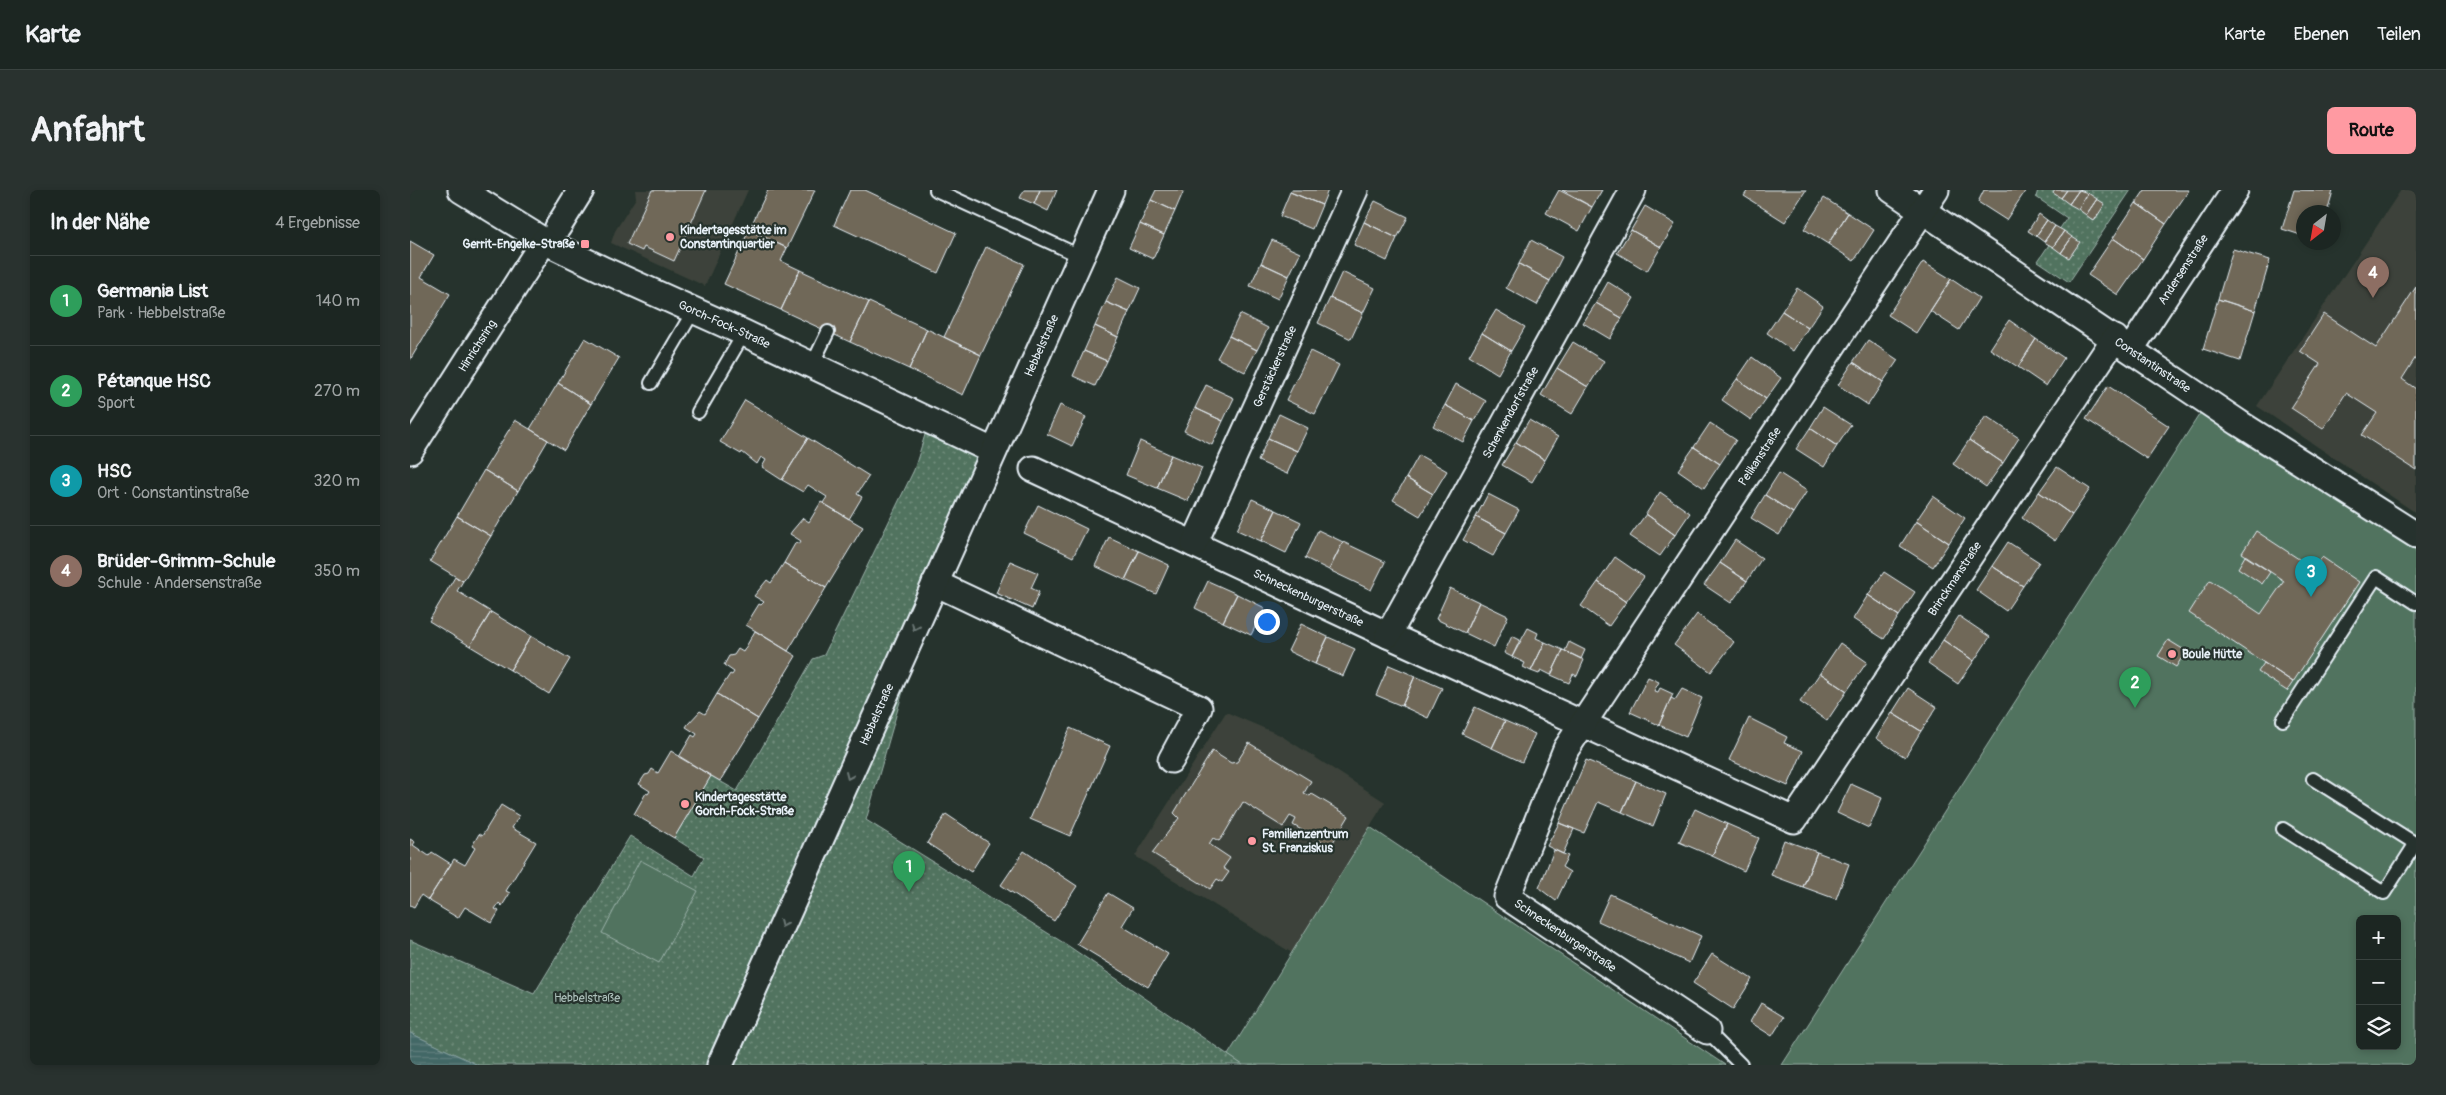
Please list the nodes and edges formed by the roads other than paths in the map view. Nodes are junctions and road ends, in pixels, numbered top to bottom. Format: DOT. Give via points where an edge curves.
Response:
graph roads {
  1 [pos="461,190"];
  2 [pos="581,190"];
  3 [pos="936,190"];
  4 [pos="1111,190"];
  5 [pos="1355,190"];
  6 [pos="1633,190"];
  7 [pos="1892,190"];
  8 [pos="2235,190"];
  9 [pos="1929,200"];
  10 [pos="551,234"];
  11 [pos="1080,256"];
  12 [pos="694,310"];
  13 [pos="828,332"];
  14 [pos="744,333"];
  15 [pos="2123,343"];
  16 [pos="812,365"];
  17 [pos="651,383"];
  18 [pos="698,412"];
  19 [pos="410,451"];
  20 [pos="993,451"];
  21 [pos="1033,469"];
  22 [pos="2416,535"];
  23 [pos="1194,544"];
  24 [pos="934,583"];
  25 [pos="2416,603"];
  26 [pos="1388,635"];
  27 [pos="2283,720"];
  28 [pos="1584,723"];
  29 [pos="1171,760"];
  30 [pos="2313,779"];
  31 [pos="1794,820"];
  32 [pos="2283,828"];
  33 [pos="2416,844"];
  34 [pos="1707,1031"];
  35 [pos="720,1065"];
  36 [pos="1741,1065"];
  1 -- 10 [label="street, Gorch-Fock-Straße"];
  2 -- 10 [label="street"];
  3 -- 11 [label="lane"];
  4 -- 11 [label="street, Hebbelstraße"];
  5 -- 23 [label="street, Gerstäckerstraße"];
  6 -- 26 [label="street, Schenkendorfstraße"];
  7 -- 9 [label="street, Constantinstraße"];
  8 -- 15 [label="street, Andersenstraße"];
  9 -- 15 [label="street, Constantinstraße"];
  9 -- 28 [label="street, Pelikanstraße"];
  10 -- 12 [label="street, Gorch-Fock-Straße"];
  10 -- 19 [label="street, Hinrichsring"];
  11 -- 20 [label="street, Hebbelstraße"];
  12 -- 14 [label="street, Gorch-Fock-Straße"];
  12 -- 17 [label="lane"];
  13 -- 16 [label="lane"];
  14 -- 16 [label="street, Gorch-Fock-Straße"];
  14 -- 18 [label="lane"];
  15 -- 22 [label="street, Constantinstraße" via="2239,423"];
  15 -- 31 [label="street, Brinckmanstraße"];
  16 -- 20 [label="street, Gorch-Fock-Straße"];
  20 -- 24 [label="street, Hebbelstraße"];
  21 -- 23 [label="street, Schneckenburgerstraße"];
  23 -- 26 [label="street, Schneckenburgerstraße"];
  24 -- 29 [label="street" via="1199,708"];
  24 -- 35 [label="street, Hebbelstraße, one-way"];
  25 -- 27 [label="lane" via="2376,577"];
  26 -- 28 [label="street, Schneckenburgerstraße"];
  28 -- 31 [label="street, Schneckenburgerstraße"];
  28 -- 34 [label="street, Schneckenburgerstraße" via="1566,749 1507,897"];
  30 -- 33 [label="lane"];
  32 -- 33 [label="lane" via="2384,893"];
  34 -- 36 [label="lane"];
}
